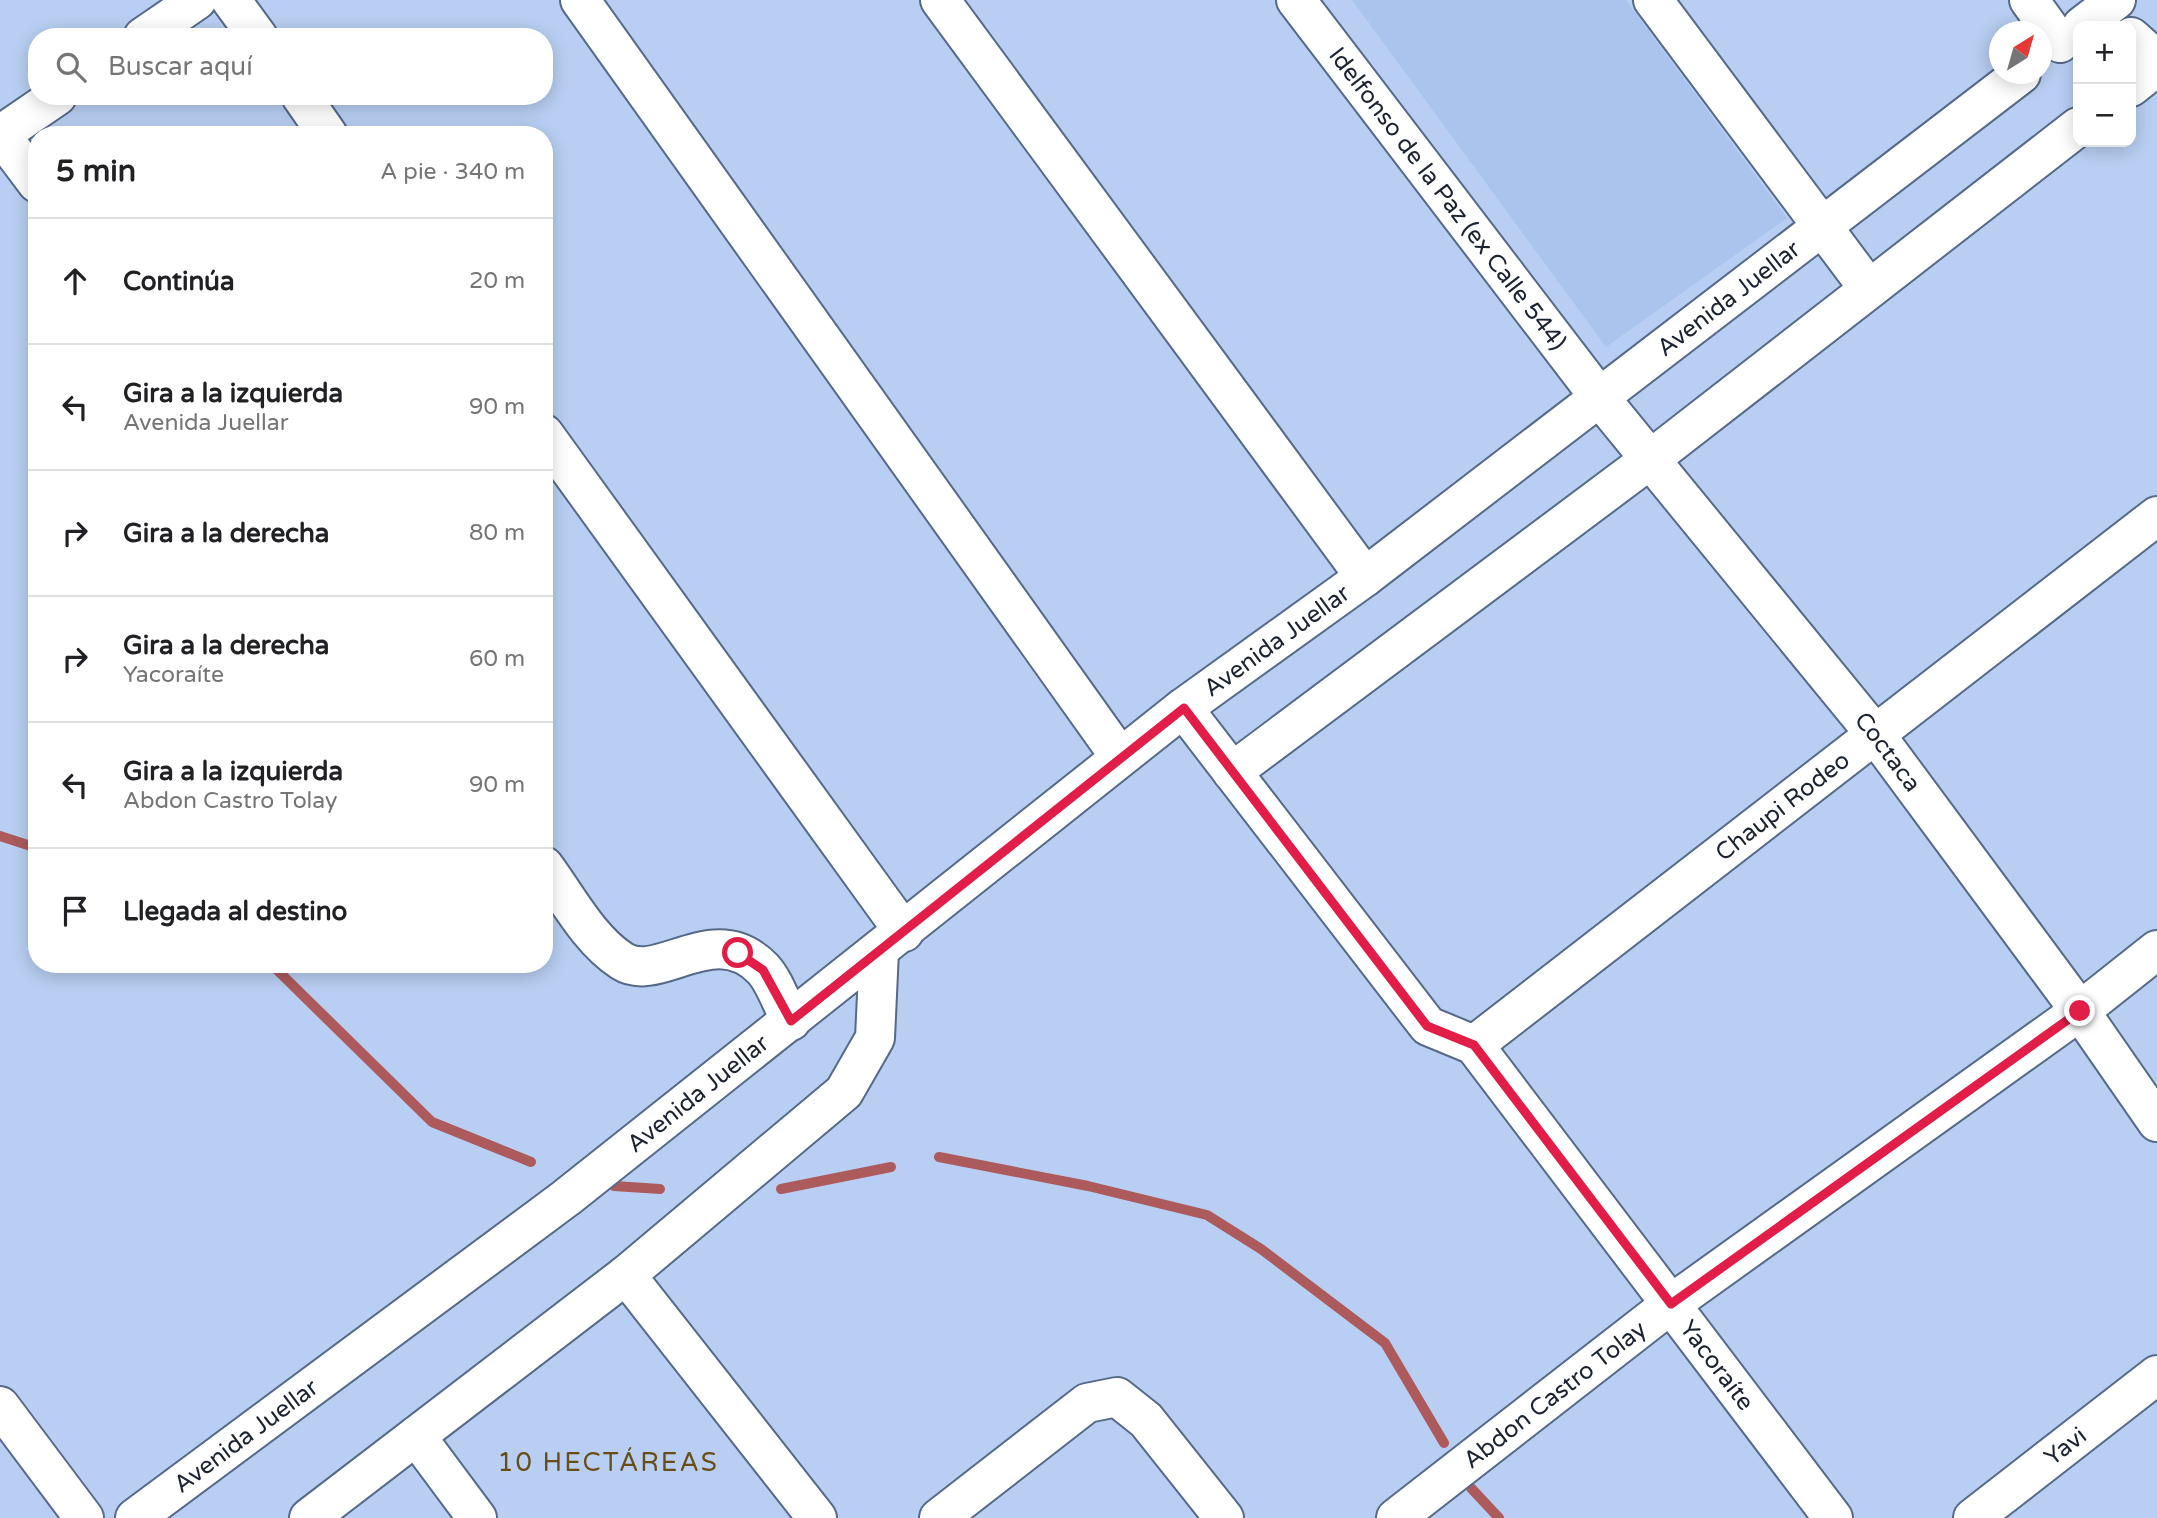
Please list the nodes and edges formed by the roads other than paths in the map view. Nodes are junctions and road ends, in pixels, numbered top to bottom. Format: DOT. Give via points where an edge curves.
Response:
graph roads {
  1 [pos="197,0"];
  2 [pos="231,0"];
  3 [pos="580,0"];
  4 [pos="940,0"];
  5 [pos="1296,0"];
  6 [pos="1653,0"];
  7 [pos="2029,0"];
  8 [pos="2073,22"];
  9 [pos="156,28"];
  10 [pos="251,28"];
  11 [pos="2136,41"];
  12 [pos="2157,60"];
  13 [pos="2157,66"];
  14 [pos="2008,84"];
  15 [pos="2135,84"];
  16 [pos="44,105"];
  17 [pos="307,105"];
  18 [pos="322,126"];
  19 [pos="2073,131"];
  20 [pos="0,134"];
  21 [pos="28,171"];
  22 [pos="1824,227"];
  23 [pos="1869,289"];
  24 [pos="1600,398"];
  25 [pos="553,447"];
  26 [pos="1652,458"];
  27 [pos="2157,516"];
  28 [pos="1365,577"];
  29 [pos="1184,708"];
  30 [pos="1875,734"];
  31 [pos="1120,758"];
  32 [pos="1232,772"];
  33 [pos="553,878"];
  34 [pos="891,942"];
  35 [pos="2157,950"];
  36 [pos="2080,1011"];
  37 [pos="791,1021"];
  38 [pos="1474,1045"];
  39 [pos="2157,1122"];
  40 [pos="626,1275"];
  41 [pos="1671,1304"];
  42 [pos="2157,1375"];
  43 [pos="0,1406"];
  44 [pos="416,1436"];
  45 [pos="84,1518"];
  46 [pos="135,1518"];
  47 [pos="309,1518"];
  48 [pos="477,1518"];
  49 [pos="817,1518"];
  50 [pos="939,1518"];
  51 [pos="1224,1518"];
  52 [pos="1396,1518"];
  53 [pos="1833,1518"];
  54 [pos="1973,1518"];
  1 -- 9 [label="street"];
  2 -- 10 [label="street"];
  3 -- 31 [label="street"];
  4 -- 28 [label="street"];
  5 -- 24 [label="street, Idelfonso de la Paz (ex Calle 544)"];
  6 -- 22 [label="street"];
  7 -- 8 [label="street"];
  11 -- 12 [label="street"];
  13 -- 15 [label="street"];
  14 -- 22 [label="street, Avenida Juellar"];
  16 -- 20 [label="street"];
  17 -- 18 [label="street"];
  19 -- 23 [label="street"];
  20 -- 21 [label="street"];
  22 -- 23 [label="street"];
  22 -- 24 [label="street, Avenida Juellar"];
  23 -- 26 [label="street"];
  24 -- 26 [label="street, Coctaca"];
  24 -- 28 [label="street, Avenida Juellar"];
  25 -- 34 [label="street"];
  26 -- 30 [label="street, Coctaca"];
  26 -- 32 [label="street"];
  27 -- 30 [label="street, Chaupi Rodeo"];
  28 -- 29 [label="street, Avenida Juellar"];
  29 -- 31 [label="street, Avenida Juellar"];
  29 -- 32 [label="street"];
  30 -- 36 [label="street, Coctaca"];
  30 -- 38 [label="street, Chaupi Rodeo"];
  31 -- 34 [label="street, Avenida Juellar"];
  32 -- 38 [label="street" via="1427,1026"];
  33 -- 37 [label="street" via="601,942 624,963 655,967 702,949 738,953 763,970"];
  34 -- 37 [label="street, Avenida Juellar"];
  34 -- 40 [label="street" via="875,1038 844,1092"];
  35 -- 36 [label="street, Abdon Castro Tolay"];
  36 -- 39 [label="street, Coctaca"];
  36 -- 41 [label="street, Abdon Castro Tolay"];
  37 -- 46 [label="street, Avenida Juellar" via="566,1198"];
  38 -- 41 [label="street, Yacoraíte"];
  40 -- 44 [label="street"];
  40 -- 49 [label="street"];
  41 -- 52 [label="street, Abdon Castro Tolay"];
  41 -- 53 [label="street, Yacoraíte"];
  42 -- 54 [label="street, Yavi"];
  43 -- 45 [label="street"];
  44 -- 47 [label="street"];
  44 -- 48 [label="street"];
  50 -- 51 [label="street" via="1087,1402 1117,1397 1146,1420"];
}
